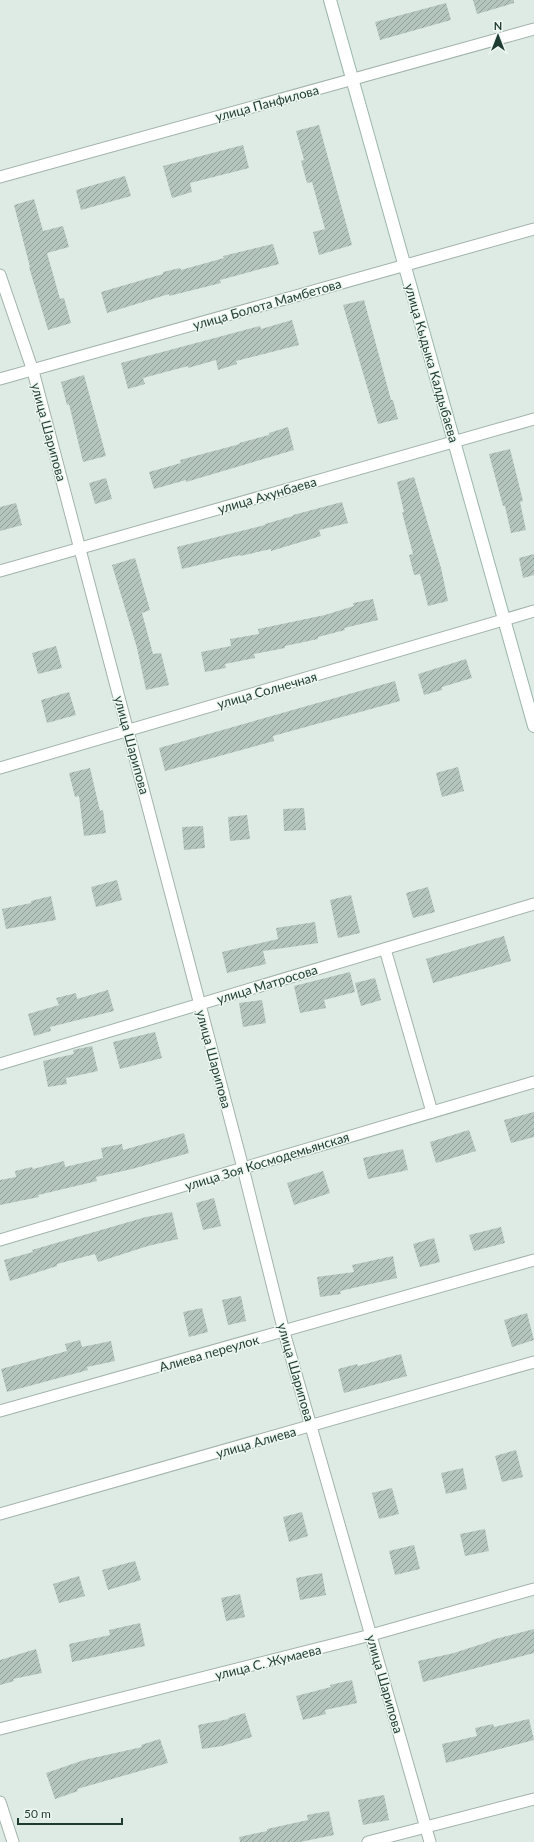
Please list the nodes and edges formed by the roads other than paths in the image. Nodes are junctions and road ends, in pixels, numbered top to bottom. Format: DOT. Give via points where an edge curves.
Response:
graph roads {
  1 [pos="330,0"];
  2 [pos="534,29"];
  3 [pos="352,79"];
  4 [pos="0,177"];
  5 [pos="534,229"];
  6 [pos="404,266"];
  7 [pos="0,275"];
  8 [pos="33,371"];
  9 [pos="0,380"];
  10 [pos="534,419"];
  11 [pos="454,442"];
  12 [pos="80,548"];
  13 [pos="0,571"];
  14 [pos="534,611"];
  15 [pos="504,620"];
  16 [pos="534,726"];
  17 [pos="128,731"];
  18 [pos="0,768"];
  19 [pos="534,904"];
  20 [pos="385,949"];
  21 [pos="200,1004"];
  22 [pos="0,1064"];
  23 [pos="534,1082"];
  24 [pos="432,1112"];
  25 [pos="243,1168"];
  26 [pos="0,1240"];
  27 [pos="534,1260"];
  28 [pos="284,1332"];
  29 [pos="534,1362"];
  30 [pos="0,1411"];
  31 [pos="311,1426"];
  32 [pos="0,1514"];
  33 [pos="534,1589"];
  34 [pos="371,1635"];
  35 [pos="0,1729"];
  36 [pos="534,1799"];
  37 [pos="0,1802"];
  38 [pos="425,1826"];
  39 [pos="13,1842"];
  40 [pos="368,1842"];
  41 [pos="430,1842"];
  1 -- 3 [label="street, улица Кыдыка Калдыбаева"];
  2 -- 3 [label="street, улица Панфилова"];
  3 -- 4 [label="street, улица Панфилова"];
  3 -- 6 [label="street, улица Кыдыка Калдыбаева"];
  5 -- 6 [label="street, улица Болота Мамбетова"];
  6 -- 8 [label="street, улица Болота Мамбетова"];
  6 -- 11 [label="street, улица Кыдыка Калдыбаева"];
  7 -- 8 [label="street, улица Шарипова"];
  8 -- 9 [label="street, улица Болота Мамбетова"];
  8 -- 12 [label="street, улица Шарипова"];
  10 -- 11 [label="street, улица Ахунбаева"];
  11 -- 12 [label="street, улица Ахунбаева"];
  11 -- 15 [label="street, улица Кыдыка Калдыбаева"];
  12 -- 13 [label="street, улица Ахунбаева"];
  12 -- 17 [label="street, улица Шарипова"];
  14 -- 15 [label="street, улица Солнечная"];
  15 -- 16 [label="street, улица Кыдыка Калдыбаева"];
  15 -- 17 [label="street, улица Солнечная"];
  17 -- 18 [label="street, улица Солнечная"];
  17 -- 21 [label="street, улица Шарипова"];
  19 -- 20 [label="street, улица Матросова"];
  20 -- 21 [label="street, улица Матросова"];
  20 -- 24 [label="street"];
  21 -- 22 [label="street, улица Матросова"];
  21 -- 25 [label="street, улица Шарипова"];
  23 -- 24 [label="street, улица Зоя Космодемьянская"];
  24 -- 25 [label="street, улица Зоя Космодемьянская"];
  25 -- 26 [label="street, улица Зоя Космодемьянская"];
  25 -- 28 [label="street, улица Шарипова"];
  27 -- 28 [label="street, Алиева переулок"];
  28 -- 30 [label="street, Алиева переулок"];
  28 -- 31 [label="street, улица Шарипова"];
  29 -- 31 [label="street, улица Алиева"];
  31 -- 32 [label="street, улица Алиева"];
  31 -- 34 [label="street, улица Шарипова"];
  33 -- 34 [label="street, улица С. Жумаева"];
  34 -- 35 [label="street, улица С. Жумаева"];
  34 -- 38 [label="street, улица Шарипова"];
  36 -- 38 [label="street"];
  37 -- 39 [label="street"];
  38 -- 40 [label="street"];
  38 -- 41 [label="street, улица Шарипова"];
}
